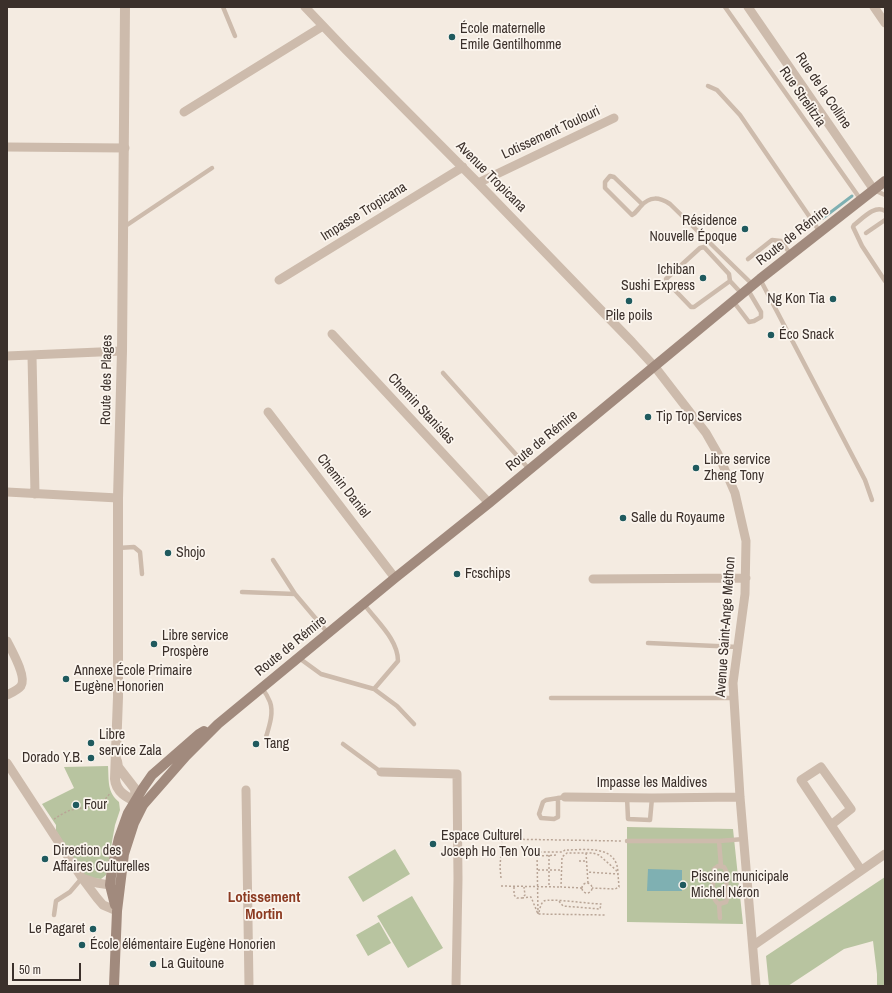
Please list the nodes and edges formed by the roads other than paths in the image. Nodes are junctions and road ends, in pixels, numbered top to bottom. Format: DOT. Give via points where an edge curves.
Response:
graph roads {
  1 [pos="126,7"];
  2 [pos="223,7"];
  3 [pos="305,7"];
  4 [pos="725,7"];
  5 [pos="748,7"];
  6 [pos="874,7"];
  7 [pos="885,23"];
  8 [pos="323,26"];
  9 [pos="235,36"];
  10 [pos="708,86"];
  11 [pos="184,112"];
  12 [pos="614,118"];
  13 [pos="7,147"];
  14 [pos="125,148"];
  15 [pos="462,167"];
  16 [pos="212,168"];
  17 [pos="885,181"];
  18 [pos="478,183"];
  19 [pos="874,190"];
  20 [pos="885,195"];
  21 [pos="861,200"];
  22 [pos="642,204"];
  23 [pos="885,212"];
  24 [pos="885,220"];
  25 [pos="124,227"];
  26 [pos="820,232"];
  27 [pos="866,233"];
  28 [pos="791,254"];
  29 [pos="748,259"];
  30 [pos="279,280"];
  31 [pos="730,281"];
  32 [pos="885,281"];
  33 [pos="750,287"];
  34 [pos="733,301"];
  35 [pos="332,334"];
  36 [pos="122,351"];
  37 [pos="7,356"];
  38 [pos="32,356"];
  39 [pos="655,367"];
  40 [pos="443,373"];
  41 [pos="268,412"];
  42 [pos="530,469"];
  43 [pos="7,492"];
  44 [pos="35,494"];
  45 [pos="118,498"];
  46 [pos="872,500"];
  47 [pos="489,503"];
  48 [pos="118,548"];
  49 [pos="273,560"];
  50 [pos="142,574"];
  51 [pos="396,578"];
  52 [pos="746,578"];
  53 [pos="593,579"];
  54 [pos="242,592"];
  55 [pos="295,594"];
  56 [pos="364,604"];
  57 [pos="328,633"];
  58 [pos="7,641"];
  59 [pos="648,643"];
  60 [pos="738,648"];
  61 [pos="299,658"];
  62 [pos="262,688"];
  63 [pos="374,689"];
  64 [pos="7,695"];
  65 [pos="551,698"];
  66 [pos="733,698"];
  67 [pos="218,724"];
  68 [pos="414,724"];
  69 [pos="266,738"];
  70 [pos="343,744"];
  71 [pos="115,754"];
  72 [pos="7,763"];
  73 [pos="381,772"];
  74 [pos="152,775"];
  75 [pos="126,778"];
  76 [pos="246,790"];
  77 [pos="740,796"];
  78 [pos="627,797"];
  79 [pos="561,798"];
  80 [pos="652,798"];
  81 [pos="139,803"];
  82 [pos="831,825"];
  83 [pos="744,839"];
  84 [pos="719,840"];
  85 [pos="627,841"];
  86 [pos="885,854"];
  87 [pos="721,866"];
  88 [pos="861,870"];
  89 [pos="82,878"];
  90 [pos="110,885"];
  91 [pos="119,898"];
  92 [pos="719,904"];
  93 [pos="117,911"];
  94 [pos="54,915"];
  95 [pos="720,918"];
  96 [pos="754,945"];
  97 [pos="114,986"];
  98 [pos="248,986"];
  99 [pos="456,986"];
  100 [pos="756,986"];
  1 -- 14 [label="street, Route des Plages"];
  2 -- 9 [label="lane"];
  3 -- 8 [label="street, Avenue Tropicana"];
  4 -- 21 [label="lane, Rue Strelitzia"];
  5 -- 19 [label="street, Rue de la Colline"];
  6 -- 7 [label="street"];
  8 -- 11 [label="street"];
  8 -- 15 [label="street, Avenue Tropicana"];
  10 -- 26 [label="lane" via="717,90 740,115"];
  12 -- 18 [label="street, Lotissement Toulouri"];
  13 -- 14 [label="street"];
  14 -- 25 [label="street, Route des Plages"];
  15 -- 18 [label="street, Avenue Tropicana"];
  15 -- 30 [label="street, Impasse Tropicana"];
  16 -- 25 [label="lane"];
  17 -- 19 [label="main road, Route de Rémire"];
  18 -- 39 [label="street, Avenue Tropicana"];
  19 -- 20 [label="lane"];
  19 -- 21 [label="main road, Route de Rémire"];
  21 -- 26 [label="main road, Route de Rémire"];
  22 -- 22 [label="lane" via="632,215 604,188 605,182 610,176 614,177"];
  22 -- 33 [label="lane" via="655,198 670,204"];
  23 -- 32 [label="lane" via="876,209 853,227"];
  24 -- 27 [label="lane"];
  25 -- 36 [label="street, Route des Plages"];
  26 -- 28 [label="main road, Route de Rémire"];
  28 -- 29 [label="lane" via="780,241 772,240"];
  28 -- 33 [label="main road, Route de Rémire"];
  31 -- 31 [label="lane" via="694,308 690,307 666,279 704,247 729,274"];
  31 -- 33 [label="lane"];
  33 -- 34 [label="main road, Route de Rémire"];
  33 -- 34 [label="lane" via="761,317 749,322"];
  33 -- 46 [label="lane" via="865,480"];
  34 -- 39 [label="main road, Route de Rémire"];
  35 -- 47 [label="street, Chemin Stanislas"];
  36 -- 38 [label="street"];
  36 -- 45 [label="street, Route des Plages"];
  37 -- 38 [label="street"];
  38 -- 44 [label="street"];
  39 -- 42 [label="main road, Route de Rémire"];
  39 -- 52 [label="street, Avenue Saint-Ange Méthon" via="706,433 718,454 734,493 746,541"];
  40 -- 42 [label="lane"];
  41 -- 51 [label="street, Chemin Daniel"];
  42 -- 47 [label="main road, Route de Rémire"];
  43 -- 44 [label="street"];
  44 -- 45 [label="street"];
  45 -- 48 [label="street, Route des Plages"];
  47 -- 51 [label="main road, Route de Rémire"];
  48 -- 50 [label="lane" via="134,547 140,552"];
  48 -- 71 [label="street, Route des Plages" via="118,697"];
  49 -- 55 [label="lane"];
  51 -- 56 [label="main road, Route de Rémire"];
  52 -- 53 [label="street"];
  52 -- 60 [label="street, Avenue Saint-Ange Méthon"];
  54 -- 55 [label="lane"];
  55 -- 57 [label="lane"];
  56 -- 57 [label="main road, Route de Rémire"];
  56 -- 63 [label="lane" via="398,652 398,661"];
  57 -- 61 [label="main road, Route de Rémire"];
  58 -- 64 [label="street" via="23,681 18,689"];
  59 -- 60 [label="lane"];
  60 -- 66 [label="street, Avenue Saint-Ange Méthon" via="732,683"];
  61 -- 62 [label="main road, Route de Rémire"];
  61 -- 63 [label="lane" via="321,674"];
  62 -- 67 [label="main road, Route de Rémire"];
  62 -- 69 [label="lane" via="271,709"];
  63 -- 68 [label="lane" via="397,706"];
  65 -- 66 [label="lane"];
  66 -- 77 [label="street, Avenue Saint-Ange Méthon"];
  67 -- 74 [label="main road, Route de Rémire" via="199,734"];
  67 -- 81 [label="main road, Route de Rémire"];
  70 -- 73 [label="lane"];
  71 -- 75 [label="street, Route des Plages" via="118,767"];
  71 -- 81 [label="street, Route des Plages" via="115,785 127,798"];
  72 -- 89 [label="street"];
  73 -- 99 [label="street" via="457,774"];
  74 -- 75 [label="street" via="140,782"];
  74 -- 81 [label="main road, Route de Rémire" via="143,788"];
  75 -- 81 [label="street, Route des Plages" via="135,789"];
  76 -- 98 [label="street"];
  77 -- 80 [label="street, Impasse les Maldives"];
  77 -- 83 [label="street, Avenue Saint-Ange Méthon"];
  78 -- 79 [label="street, Impasse les Maldives"];
  78 -- 80 [label="street, Impasse les Maldives"];
  78 -- 80 [label="lane" via="628,819 650,820"];
  79 -- 79 [label="lane" via="543,802 539,814 541,818 558,817"];
  81 -- 90 [label="main road, Route de Rémire" via="128,814 118,838"];
  81 -- 91 [label="main road, Route de Rémire" via="124,854"];
  82 -- 82 [label="street" via="851,809 821,767 801,780"];
  82 -- 88 [label="street"];
  83 -- 84 [label="lane"];
  83 -- 96 [label="street, Avenue Saint-Ange Méthon"];
  84 -- 85 [label="lane"];
  84 -- 87 [label="lane"];
  86 -- 88 [label="street"];
  87 -- 92 [label="lane" via="714,869 713,895"];
  87 -- 92 [label="lane" via="726,871 727,900"];
  88 -- 96 [label="street"];
  89 -- 90 [label="street"];
  89 -- 93 [label="street" via="103,905"];
  89 -- 94 [label="lane" via="70,892 56,901"];
  90 -- 91 [label="street"];
  90 -- 93 [label="main road, Route de Rémire"];
  91 -- 93 [label="main road, Route de Rémire"];
  92 -- 95 [label="lane"];
  93 -- 97 [label="main road"];
  96 -- 100 [label="street, Avenue Saint-Ange Méthon"];
}
